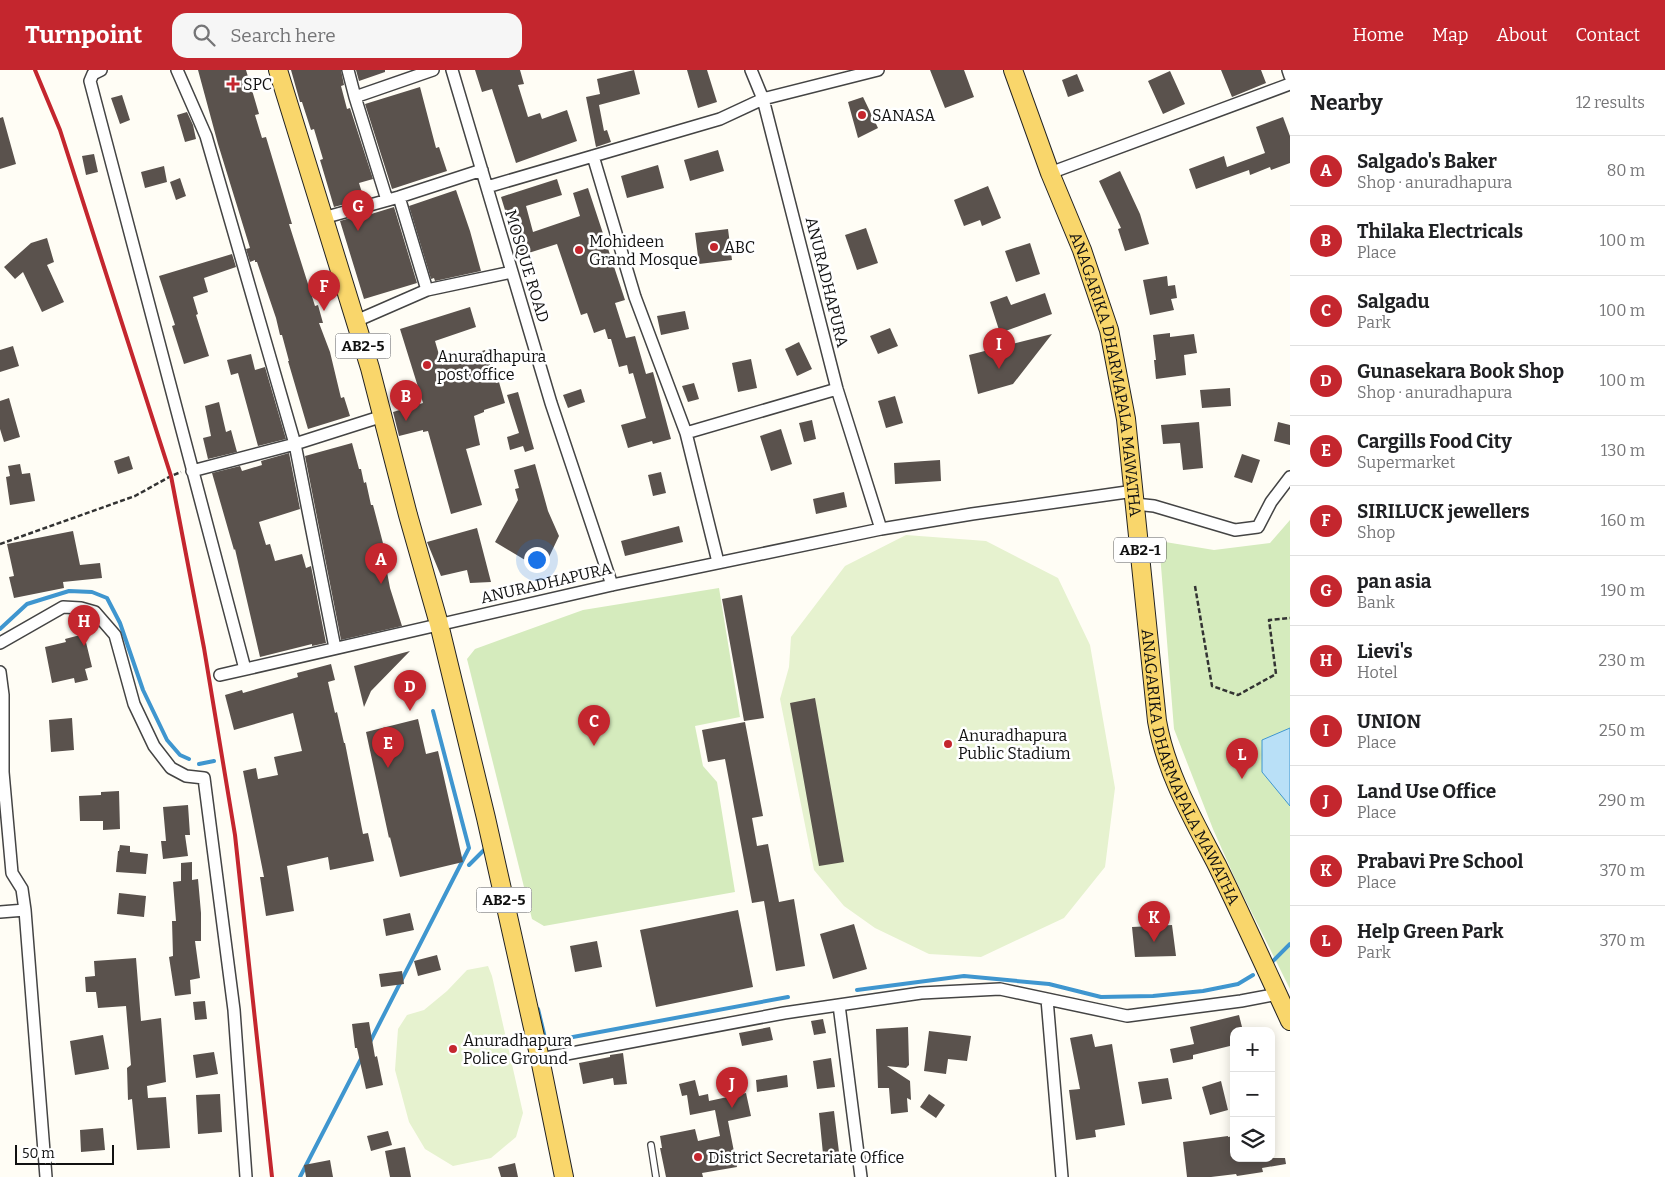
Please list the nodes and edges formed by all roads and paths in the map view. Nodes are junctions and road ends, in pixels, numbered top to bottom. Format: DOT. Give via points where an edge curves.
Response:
graph roads {
  1 [pos="101,70"];
  2 [pos="177,70"];
  3 [pos="278,70"];
  4 [pos="348,70"];
  5 [pos="433,70"];
  6 [pos="452,70"];
  7 [pos="751,70"];
  8 [pos="878,70"];
  9 [pos="1013,70"];
  10 [pos="1288,70"];
  11 [pos="1290,76"];
  12 [pos="1290,84"];
  13 [pos="355,97"];
  14 [pos="763,99"];
  15 [pos="593,156"];
  16 [pos="482,170"];
  17 [pos="1050,173"];
  18 [pos="487,187"];
  19 [pos="393,198"];
  20 [pos="323,218"];
  21 [pos="512,272"];
  22 [pos="427,290"];
  23 [pos="356,321"];
  24 [pos="837,389"];
  25 [pos="383,416"];
  26 [pos="686,433"];
  27 [pos="295,444"];
  28 [pos="192,470"];
  29 [pos="1290,477"];
  30 [pos="1135,498"];
  31 [pos="882,529"];
  32 [pos="0,544"];
  33 [pos="718,562"];
  34 [pos="612,584"];
  35 [pos="1195,586"];
  36 [pos="1290,618"];
  37 [pos="439,624"];
  38 [pos="0,643"];
  39 [pos="335,648"];
  40 [pos="245,669"];
  41 [pos="0,672"];
  42 [pos="220,675"];
  43 [pos="25,910"];
  44 [pos="0,912"];
  45 [pos="1278,994"];
  46 [pos="1047,1000"];
  47 [pos="839,1005"];
  48 [pos="1290,1020"];
  49 [pos="540,1059"];
  50 [pos="651,1145"];
  51 [pos="46,1177"];
  52 [pos="246,1177"];
  53 [pos="564,1177"];
  54 [pos="656,1177"];
  55 [pos="861,1177"];
  56 [pos="1062,1177"];
  1 -- 28 [label="street" via="90,81"];
  2 -- 27 [label="street" via="206,136"];
  3 -- 20 [label="main road, AB2-5"];
  4 -- 13 [label="street"];
  5 -- 13 [label="street"];
  6 -- 16 [label="street, MOSQUE ROAD"];
  7 -- 14 [label="street, ANURADHAPURA"];
  8 -- 14 [label="street"];
  9 -- 17 [label="main road, ANAGARIKA DHARMAPALA MAWATHA / AB2-1"];
  10 -- 11 [label="street"];
  12 -- 17 [label="street"];
  13 -- 19 [label="street"];
  14 -- 15 [label="street" via="720,119"];
  14 -- 24 [label="street, ANURADHAPURA"];
  15 -- 18 [label="street"];
  15 -- 26 [label="street" via="635,297"];
  16 -- 18 [label="street, MOSQUE ROAD"];
  16 -- 19 [label="street"];
  17 -- 30 [label="main road, ANAGARIKA DHARMAPALA MAWATHA / AB2-1" via="1082,250 1109,330 1126,419"];
  18 -- 21 [label="street, MOSQUE ROAD"];
  19 -- 20 [label="street"];
  19 -- 22 [label="street"];
  20 -- 23 [label="main road, AB2-5"];
  21 -- 22 [label="street"];
  21 -- 34 [label="street, MOSQUE ROAD" via="551,403"];
  22 -- 23 [label="street"];
  23 -- 25 [label="main road, AB2-5"];
  24 -- 26 [label="street"];
  24 -- 31 [label="street, ANURADHAPURA"];
  25 -- 27 [label="street"];
  25 -- 37 [label="main road, AB2-5"];
  26 -- 33 [label="street"];
  27 -- 28 [label="street"];
  27 -- 39 [label="street"];
  28 -- 32 [label="path" via="178,473 135,496"];
  28 -- 40 [label="street"];
  29 -- 30 [label="street, ANURADHAPURA" via="1271,502 1258,527 1235,530"];
  30 -- 31 [label="street, ANURADHAPURA" via="972,514"];
  30 -- 45 [label="main road, ANAGARIKA DHARMAPALA MAWATHA / AB2-1" via="1161,742 1185,803"];
  31 -- 33 [label="street, ANURADHAPURA"];
  33 -- 34 [label="street, ANURADHAPURA"];
  34 -- 37 [label="street, ANURADHAPURA"];
  35 -- 36 [label="path" via="1212,686 1238,695 1276,674 1269,620"];
  37 -- 39 [label="street, ANURADHAPURA"];
  37 -- 49 [label="main road, AB2-5"];
  38 -- 52 [label="street" via="63,607 95,612 115,635 134,704 154,746 171,768 186,776 204,778 234,1010"];
  39 -- 40 [label="street, ANURADHAPURA"];
  40 -- 42 [label="street, ANURADHAPURA"];
  41 -- 43 [label="street" via="3,772 11,864 12,873 22,889"];
  43 -- 44 [label="street"];
  43 -- 51 [label="street"];
  45 -- 46 [label="street" via="1127,1016"];
  45 -- 48 [label="main road, ANAGARIKA DHARMAPALA MAWATHA / AB2-1"];
  46 -- 47 [label="street" via="1000,989 921,993"];
  46 -- 56 [label="street"];
  47 -- 49 [label="street"];
  47 -- 55 [label="street"];
  49 -- 53 [label="main road, AB2-5"];
  50 -- 54 [label="lane"];
}
